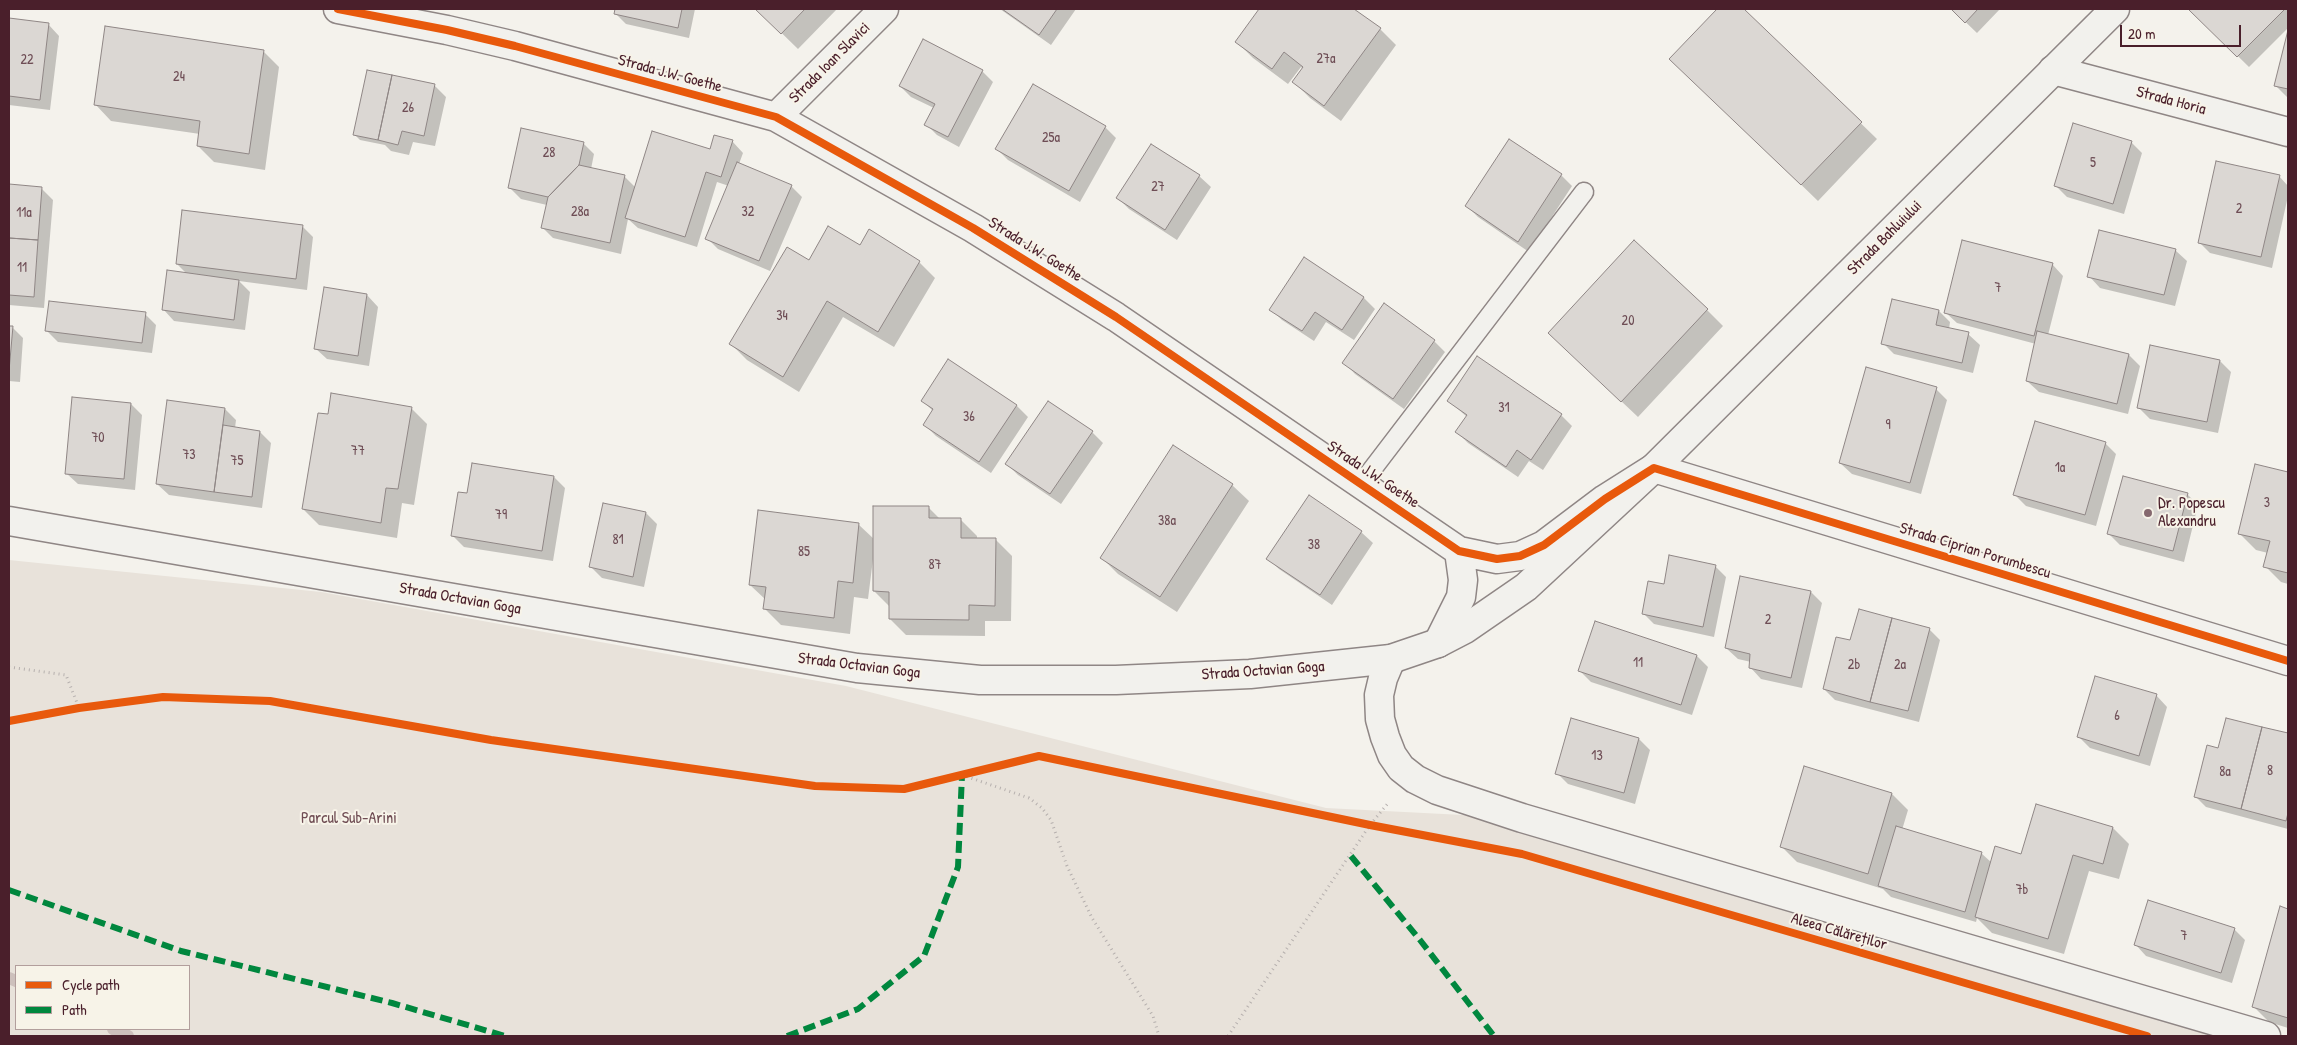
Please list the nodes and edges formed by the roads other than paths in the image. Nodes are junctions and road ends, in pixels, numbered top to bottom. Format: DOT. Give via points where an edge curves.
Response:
graph roads {
  1 [pos="338,9"];
  2 [pos="884,9"];
  3 [pos="2115,9"];
  4 [pos="2053,70"];
  5 [pos="776,117"];
  6 [pos="2288,132"];
  7 [pos="1584,192"];
  8 [pos="1654,468"];
  9 [pos="1361,484"];
  10 [pos="9,521"];
  11 [pos="1459,551"];
  12 [pos="1438,643"];
  13 [pos="1391,659"];
  14 [pos="2288,662"];
  15 [pos="2266,1036"];
  1 -- 5 [label="street, Strada J.W. Goethe" via="515,46"];
  2 -- 5 [label="street, Strada Ioan Slavici"];
  3 -- 4 [label="street, Strada Bahluiului"];
  4 -- 6 [label="street, Strada Horia"];
  4 -- 8 [label="street, Strada Bahluiului"];
  5 -- 9 [label="street, Strada J.W. Goethe" via="973,228 1116,317"];
  7 -- 9 [label="lane"];
  8 -- 11 [label="street, Strada J.W. Goethe" via="1544,545 1520,556 1497,559"];
  8 -- 12 [label="street, Strada Octavian Goga" via="1526,587 1496,610"];
  8 -- 14 [label="street, Strada Ciprian Porumbescu"];
  9 -- 11 [label="street, Strada J.W. Goethe"];
  10 -- 13 [label="street, Strada Octavian Goga" via="857,668 980,680 1116,680 1250,674"];
  11 -- 12 [label="street" via="1463,580 1461,597"];
  12 -- 13 [label="street, Strada Octavian Goga"];
  13 -- 15 [label="street, Aleea Călăreților" via="1379,695 1385,737 1401,768 1437,790 1522,818"];
}
